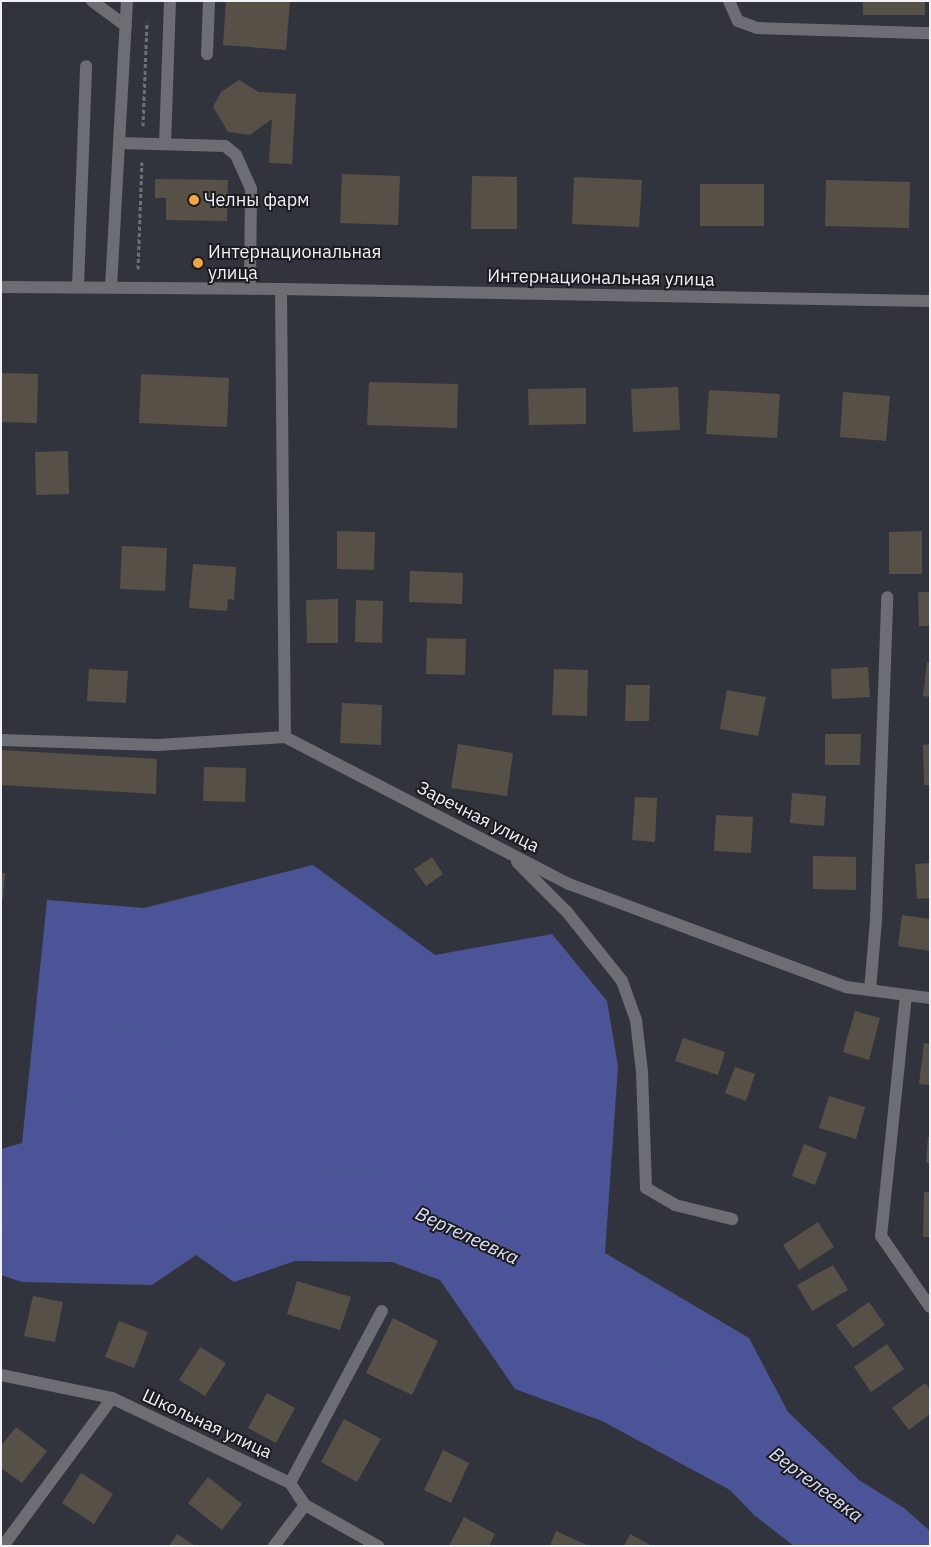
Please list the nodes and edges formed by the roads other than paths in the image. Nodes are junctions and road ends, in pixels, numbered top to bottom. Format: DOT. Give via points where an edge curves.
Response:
graph roads {
  1 [pos="92,1"];
  2 [pos="127,1"];
  3 [pos="170,1"];
  4 [pos="209,1"];
  5 [pos="729,1"];
  6 [pos="126,26"];
  7 [pos="930,33"];
  8 [pos="207,54"];
  9 [pos="86,66"];
  10 [pos="120,142"];
  11 [pos="165,144"];
  12 [pos="1,287"];
  13 [pos="78,287"];
  14 [pos="111,288"];
  15 [pos="250,289"];
  16 [pos="281,289"];
  17 [pos="930,301"];
  18 [pos="887,597"];
  19 [pos="285,737"];
  20 [pos="1,740"];
  21 [pos="508,853"];
  22 [pos="870,990"];
  23 [pos="906,995"];
  24 [pos="930,998"];
  25 [pos="732,1219"];
  26 [pos="930,1307"];
  27 [pos="382,1311"];
  28 [pos="1,1375"];
  29 [pos="112,1398"];
  30 [pos="290,1483"];
  31 [pos="305,1505"];
  32 [pos="3,1546"];
  33 [pos="274,1546"];
  34 [pos="378,1546"];
  1 -- 6 [label="street"];
  2 -- 6 [label="street"];
  3 -- 11 [label="street"];
  4 -- 8 [label="street"];
  5 -- 7 [label="street" via="738,21 757,28"];
  6 -- 10 [label="street"];
  9 -- 13 [label="street"];
  10 -- 11 [label="street"];
  10 -- 14 [label="street"];
  11 -- 15 [label="street" via="225,146 236,155 251,189"];
  12 -- 13 [label="street, Интернациональная улица"];
  13 -- 14 [label="street, Интернациональная улица"];
  14 -- 15 [label="street, Интернациональная улица"];
  15 -- 16 [label="street, Интернациональная улица"];
  16 -- 17 [label="street, Интернациональная улица"];
  16 -- 19 [label="street"];
  18 -- 22 [label="street" via="876,920"];
  19 -- 20 [label="street" via="158,745"];
  19 -- 21 [label="street, Заречная улица"];
  21 -- 22 [label="street, Заречная улица" via="578,887 846,987"];
  21 -- 25 [label="street" via="568,912 622,981 636,1020 642,1072 646,1188 675,1205"];
  22 -- 23 [label="street, Заречная улица"];
  23 -- 24 [label="street, Заречная улица"];
  23 -- 26 [label="street" via="881,1236"];
  27 -- 30 [label="street"];
  28 -- 29 [label="street, Школьная улица"];
  29 -- 30 [label="street, Школьная улица"];
  29 -- 32 [label="street"];
  30 -- 31 [label="street"];
  31 -- 33 [label="street"];
  31 -- 34 [label="street"];
}
